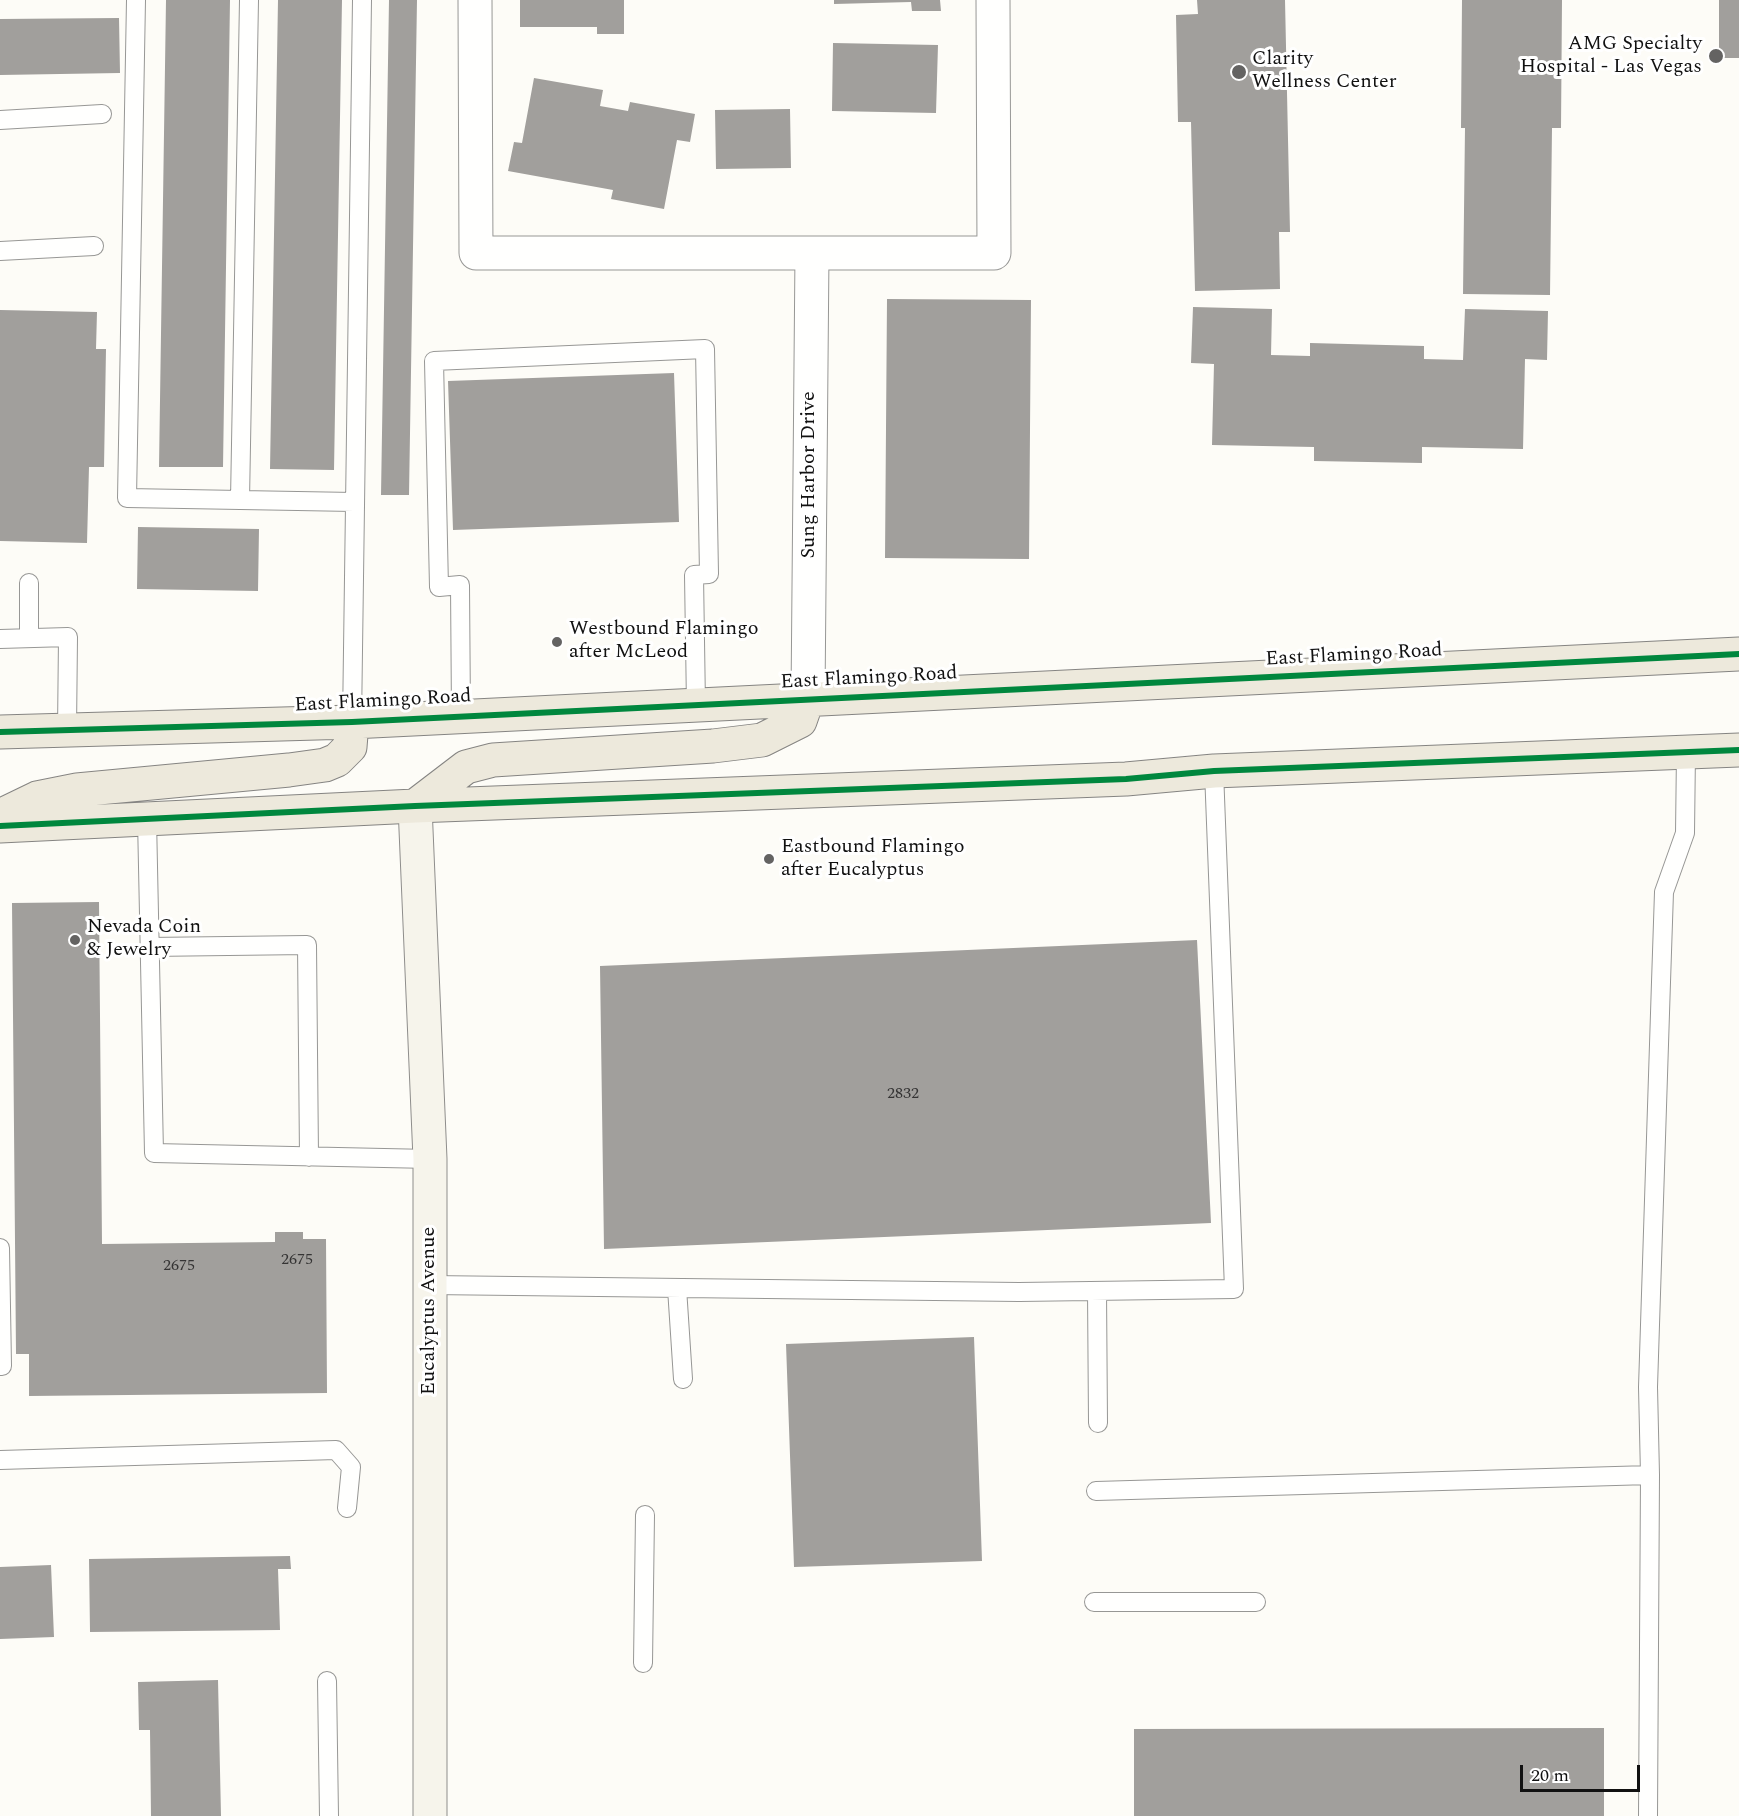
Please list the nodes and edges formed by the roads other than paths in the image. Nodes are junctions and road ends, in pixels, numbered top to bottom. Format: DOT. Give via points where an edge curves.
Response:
graph roads {
  1 [pos="136,0"];
  2 [pos="249,0"];
  3 [pos="362,0"];
  4 [pos="475,0"];
  5 [pos="993,0"];
  6 [pos="102,114"];
  7 [pos="0,120"];
  8 [pos="94,246"];
  9 [pos="0,251"];
  10 [pos="812,252"];
  11 [pos="240,500"];
  12 [pos="354,502"];
  13 [pos="29,583"];
  14 [pos="30,638"];
  15 [pos="0,639"];
  16 [pos="1739,654"];
  17 [pos="808,698"];
  18 [pos="696,705"];
  19 [pos="461,715"];
  20 [pos="352,722"];
  21 [pos="67,730"];
  22 [pos="0,732"];
  23 [pos="1739,750"];
  24 [pos="1686,752"];
  25 [pos="1214,771"];
  26 [pos="416,806"];
  27 [pos="147,819"];
  28 [pos="0,824"];
  29 [pos="148,947"];
  30 [pos="309,1156"];
  31 [pos="430,1159"];
  32 [pos="0,1248"];
  33 [pos="0,1273"];
  34 [pos="430,1285"];
  35 [pos="677,1288"];
  36 [pos="1097,1291"];
  37 [pos="0,1366"];
  38 [pos="683,1379"];
  39 [pos="1098,1423"];
  40 [pos="0,1460"];
  41 [pos="1650,1475"];
  42 [pos="1096,1491"];
  43 [pos="347,1508"];
  44 [pos="645,1515"];
  45 [pos="1094,1602"];
  46 [pos="1256,1602"];
  47 [pos="643,1663"];
  48 [pos="327,1681"];
  49 [pos="329,1816"];
  50 [pos="430,1816"];
  51 [pos="1648,1816"];
  1 -- 11 [label="lane" via="128,498"];
  2 -- 11 [label="lane"];
  3 -- 12 [label="lane"];
  4 -- 10 [label="street" via="476,253"];
  5 -- 10 [label="street" via="994,252"];
  6 -- 7 [label="lane"];
  8 -- 9 [label="lane"];
  10 -- 17 [label="street, Sung Harbor Drive"];
  11 -- 12 [label="lane"];
  12 -- 20 [label="lane"];
  13 -- 14 [label="lane"];
  14 -- 15 [label="lane"];
  14 -- 21 [label="lane" via="68,637"];
  16 -- 17 [label="main road, East Flamingo Road"];
  17 -- 18 [label="main road, East Flamingo Road"];
  17 -- 26 [label="main road" via="800,721 762,740 493,760 466,767"];
  18 -- 19 [label="main road, East Flamingo Road"];
  18 -- 19 [label="lane" via="694,575 709,574 705,349 434,361 439,587 460,585"];
  19 -- 20 [label="main road, East Flamingo Road"];
  20 -- 21 [label="main road, East Flamingo Road"];
  20 -- 28 [label="main road" via="351,747 338,760 324,765 77,790 36,798 8,812"];
  21 -- 22 [label="main road, East Flamingo Road"];
  23 -- 24 [label="main road"];
  24 -- 25 [label="main road"];
  24 -- 41 [label="lane" via="1685,833 1664,892 1648,1387"];
  25 -- 26 [label="main road" via="1126,779"];
  25 -- 36 [label="lane" via="1234,1289"];
  26 -- 27 [label="main road"];
  26 -- 31 [label="street, Eucalyptus Avenue"];
  27 -- 28 [label="main road"];
  27 -- 29 [label="lane"];
  29 -- 30 [label="lane" via="154,1153"];
  29 -- 30 [label="lane" via="307,945"];
  30 -- 31 [label="lane"];
  31 -- 34 [label="street, Eucalyptus Avenue"];
  32 -- 33 [label="lane"];
  33 -- 37 [label="lane"];
  34 -- 35 [label="lane"];
  34 -- 50 [label="street, Eucalyptus Avenue"];
  35 -- 36 [label="lane"];
  35 -- 38 [label="lane"];
  36 -- 39 [label="lane"];
  40 -- 43 [label="lane" via="336,1450 351,1467"];
  41 -- 42 [label="lane"];
  41 -- 51 [label="lane"];
  44 -- 47 [label="lane"];
  45 -- 46 [label="lane"];
  48 -- 49 [label="lane"];
}
